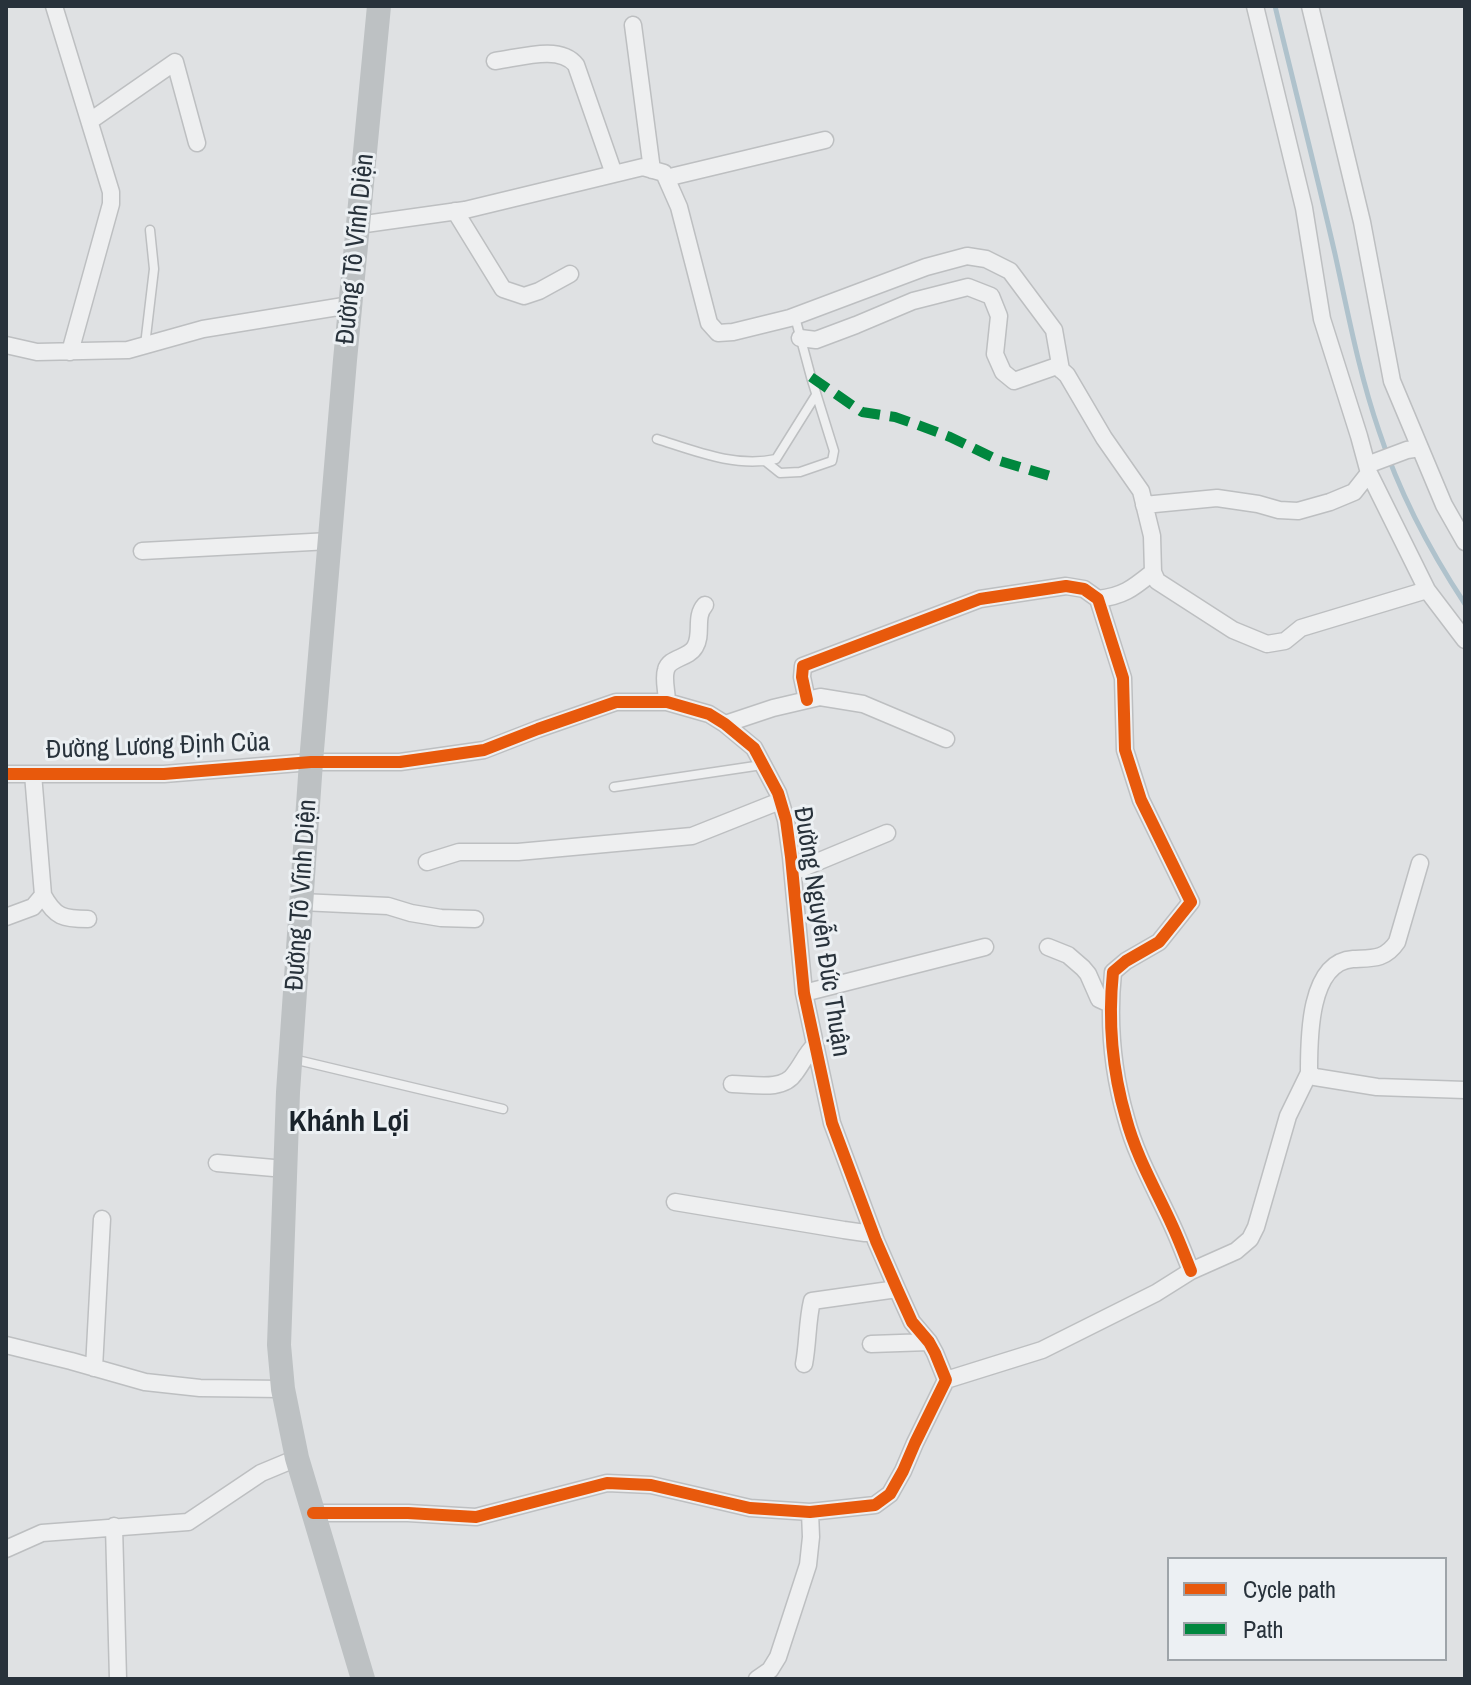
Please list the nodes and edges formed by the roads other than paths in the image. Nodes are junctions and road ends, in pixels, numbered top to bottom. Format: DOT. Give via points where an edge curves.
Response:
graph roads {
  1 [pos="54,6"];
  2 [pos="379,6"];
  3 [pos="1255,6"];
  4 [pos="1310,6"];
  5 [pos="633,25"];
  6 [pos="495,61"];
  7 [pos="90,121"];
  8 [pos="825,140"];
  9 [pos="197,143"];
  10 [pos="614,174"];
  11 [pos="659,174"];
  12 [pos="455,211"];
  13 [pos="358,225"];
  14 [pos="150,230"];
  15 [pos="570,274"];
  16 [pos="350,305"];
  17 [pos="795,317"];
  18 [pos="800,338"];
  19 [pos="6,345"];
  20 [pos="145,346"];
  21 [pos="70,352"];
  22 [pos="1061,370"];
  23 [pos="816,395"];
  24 [pos="657,439"];
  25 [pos="1414,449"];
  26 [pos="765,461"];
  27 [pos="1370,467"];
  28 [pos="1144,505"];
  29 [pos="330,541"];
  30 [pos="1465,542"];
  31 [pos="142,551"];
  32 [pos="1153,572"];
  33 [pos="1427,590"];
  34 [pos="1098,599"];
  35 [pos="705,605"];
  36 [pos="1465,640"];
  37 [pos="807,700"];
  38 [pos="667,702"];
  39 [pos="725,724"];
  40 [pos="946,739"];
  41 [pos="311,762"];
  42 [pos="763,765"];
  43 [pos="6,774"];
  44 [pos="33,774"];
  45 [pos="614,787"];
  46 [pos="780,801"];
  47 [pos="887,833"];
  48 [pos="427,862"];
  49 [pos="1420,863"];
  50 [pos="793,872"];
  51 [pos="43,895"];
  52 [pos="301,902"];
  53 [pos="6,917"];
  54 [pos="88,919"];
  55 [pos="475,919"];
  56 [pos="985,947"];
  57 [pos="1048,947"];
  58 [pos="804,993"];
  59 [pos="1110,1004"];
  60 [pos="814,1046"];
  61 [pos="290,1059"];
  62 [pos="1309,1073"];
  63 [pos="732,1084"];
  64 [pos="1465,1090"];
  65 [pos="503,1109"];
  66 [pos="217,1163"];
  67 [pos="285,1169"];
  68 [pos="675,1202"];
  69 [pos="102,1219"];
  70 [pos="873,1232"];
  71 [pos="1191,1271"];
  72 [pos="897,1289"];
  73 [pos="929,1342"];
  74 [pos="871,1344"];
  75 [pos="6,1345"];
  76 [pos="804,1364"];
  77 [pos="94,1368"];
  78 [pos="946,1380"];
  79 [pos="283,1389"];
  80 [pos="297,1458"];
  81 [pos="810,1512"];
  82 [pos="313,1513"];
  83 [pos="114,1526"];
  84 [pos="6,1549"];
  85 [pos="118,1679"];
  86 [pos="363,1679"];
  87 [pos="757,1679"];
  1 -- 7 [label="street"];
  2 -- 13 [label="main road, Đường Tô Vĩnh Diện"];
  3 -- 27 [label="street" via="1304,208 1322,319"];
  4 -- 25 [label="street" via="1362,222 1392,381"];
  5 -- 11 [label="street"];
  6 -- 10 [label="street" via="555,53 570,57"];
  7 -- 9 [label="street" via="175,62"];
  7 -- 21 [label="street" via="111,204"];
  8 -- 11 [label="street"];
  10 -- 11 [label="street" via="643,167"];
  10 -- 12 [label="street"];
  11 -- 17 [label="street" via="679,207 709,323 718,333"];
  12 -- 13 [label="street"];
  12 -- 15 [label="street" via="503,289 524,296"];
  13 -- 16 [label="main road, Đường Tô Vĩnh Diện"];
  14 -- 20 [label="lane" via="154,269"];
  16 -- 20 [label="street" via="203,329"];
  16 -- 29 [label="main road, Đường Tô Vĩnh Diện"];
  17 -- 18 [label="lane"];
  17 -- 22 [label="street" via="926,267 967,256 986,259 1010,271 1054,330"];
  18 -- 22 [label="street" via="816,340 913,301 968,287 991,296 999,316 995,354 1003,372 1014,381 1057,366"];
  18 -- 23 [label="lane"];
  19 -- 21 [label="street"];
  20 -- 21 [label="street"];
  22 -- 28 [label="street" via="1141,491"];
  23 -- 26 [label="lane" via="776,459"];
  23 -- 26 [label="lane" via="834,451 832,461 780,473"];
  24 -- 26 [label="lane" via="723,458"];
  25 -- 27 [label="street"];
  25 -- 30 [label="street"];
  27 -- 28 [label="street" via="1354,492 1298,511 1217,498"];
  27 -- 33 [label="street"];
  28 -- 32 [label="street"];
  29 -- 31 [label="street"];
  29 -- 41 [label="main road, Đường Tô Vĩnh Diện"];
  32 -- 33 [label="street" via="1157,581 1233,630 1267,644 1285,641 1301,628"];
  32 -- 34 [label="street" via="1128,592"];
  33 -- 36 [label="street"];
  34 -- 37 [label="street" via="1066,586 980,599 803,666"];
  34 -- 59 [label="street" via="1123,678 1125,750 1141,800 1191,902 1159,942 1113,972"];
  35 -- 38 [label="street" via="697,644 666,668"];
  37 -- 39 [label="street"];
  37 -- 40 [label="street" via="863,704"];
  38 -- 39 [label="street, Đường Nguyễn Đức Thuận"];
  38 -- 41 [label="street, Đường Nguyễn Đức Thuận" via="616,702 484,750 400,762"];
  39 -- 42 [label="street, Đường Nguyễn Đức Thuận" via="754,748"];
  41 -- 44 [label="street, Đường Lương Định Của" via="164,774"];
  41 -- 52 [label="main road, Đường Tô Vĩnh Diện"];
  42 -- 45 [label="lane"];
  42 -- 46 [label="street, Đường Nguyễn Đức Thuận"];
  43 -- 44 [label="street, Đường Lương Định Của"];
  44 -- 51 [label="street"];
  46 -- 48 [label="street" via="692,836 518,852 459,852"];
  46 -- 50 [label="street, Đường Nguyễn Đức Thuận"];
  47 -- 50 [label="street"];
  49 -- 62 [label="street" via="1391,952 1370,960 1349,959 1322,981 1309,1028"];
  50 -- 58 [label="street, Đường Nguyễn Đức Thuận"];
  51 -- 53 [label="street" via="33,907"];
  51 -- 54 [label="street" via="51,911 69,919"];
  52 -- 55 [label="street" via="388,906 441,918"];
  52 -- 61 [label="main road, Đường Tô Vĩnh Diện"];
  56 -- 58 [label="street"];
  57 -- 59 [label="street" via="1075,960 1099,999"];
  58 -- 60 [label="street, Đường Nguyễn Đức Thuận"];
  59 -- 71 [label="street" via="1126,1120"];
  60 -- 63 [label="street" via="787,1082"];
  60 -- 70 [label="street, Đường Nguyễn Đức Thuận" via="832,1123"];
  61 -- 65 [label="lane"];
  61 -- 67 [label="main road, Đường Tô Vĩnh Diện"];
  62 -- 64 [label="street" via="1377,1087"];
  62 -- 71 [label="street" via="1288,1116 1250,1239"];
  66 -- 67 [label="street"];
  67 -- 79 [label="main road, Đường Tô Vĩnh Diện" via="279,1345"];
  68 -- 70 [label="street"];
  69 -- 77 [label="street"];
  70 -- 72 [label="street, Đường Nguyễn Đức Thuận"];
  71 -- 78 [label="street" via="1042,1350"];
  72 -- 73 [label="street, Đường Nguyễn Đức Thuận" via="912,1322"];
  72 -- 76 [label="street" via="812,1301"];
  73 -- 74 [label="street"];
  73 -- 78 [label="street, Đường Nguyễn Đức Thuận"];
  75 -- 77 [label="street"];
  77 -- 79 [label="street" via="172,1385"];
  78 -- 81 [label="street" via="890,1494 875,1505"];
  79 -- 80 [label="main road, Đường Tô Vĩnh Diện"];
  80 -- 82 [label="main road, Đường Tô Vĩnh Diện"];
  80 -- 83 [label="street" via="261,1473 188,1522"];
  81 -- 82 [label="street" via="750,1508 651,1485 607,1483 476,1517"];
  81 -- 87 [label="street" via="808,1565 778,1657"];
  82 -- 86 [label="main road, Đường Tô Vĩnh Diện"];
  83 -- 84 [label="street" via="42,1533"];
  83 -- 85 [label="street"];
}
